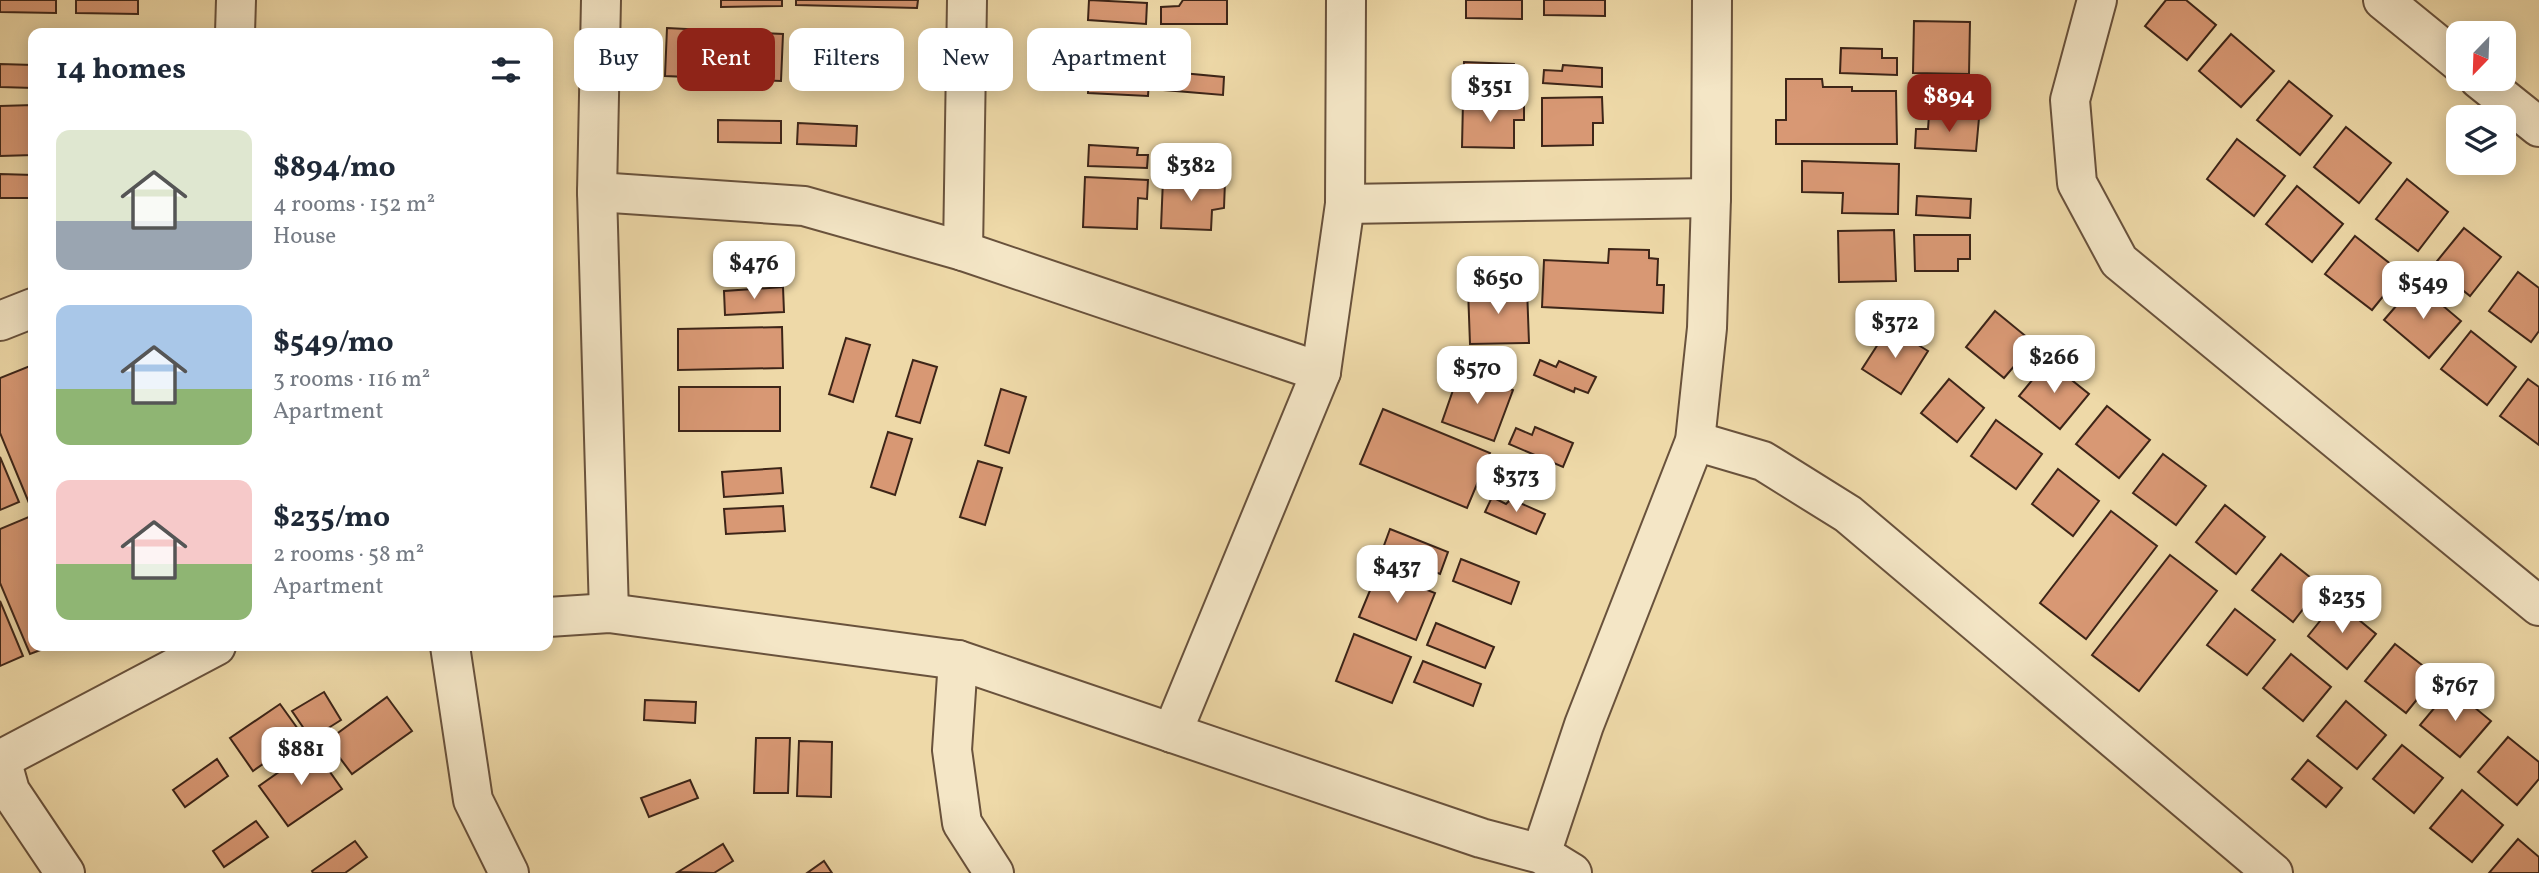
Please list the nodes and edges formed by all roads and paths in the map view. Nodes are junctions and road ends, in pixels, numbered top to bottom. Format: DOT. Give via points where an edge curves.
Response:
graph roads {
  1 [pos="236,0"];
  2 [pos="601,0"];
  3 [pos="967,0"];
  4 [pos="1346,0"];
  5 [pos="1712,0"];
  6 [pos="2097,0"];
  7 [pos="2383,0"];
  8 [pos="235,28"];
  9 [pos="2446,51"];
  10 [pos="2494,91"];
  11 [pos="2539,127"];
  12 [pos="597,192"];
  13 [pos="1711,198"];
  14 [pos="1345,204"];
  15 [pos="963,251"];
  16 [pos="28,309"];
  17 [pos="0,321"];
  18 [pos="1321,372"];
  19 [pos="1695,441"];
  20 [pos="2539,606"];
  21 [pos="609,613"];
  22 [pos="553,617"];
  23 [pos="207,651"];
  24 [pos="451,651"];
  25 [pos="958,660"];
  26 [pos="1171,733"];
  27 [pos="1,760"];
  28 [pos="1557,863"];
  29 [pos="65,873"];
  30 [pos="509,873"];
  31 [pos="994,873"];
  32 [pos="2273,873"];
  1 -- 8 [label="street"];
  2 -- 12 [label="street"];
  3 -- 15 [label="street"];
  4 -- 14 [label="street"];
  5 -- 13 [label="street"];
  6 -- 20 [label="street" via="2070,100 2077,183 2119,261"];
  7 -- 9 [label="street"];
  10 -- 11 [label="street"];
  12 -- 15 [label="street" via="804,206"];
  12 -- 21 [label="street"];
  13 -- 14 [label="street"];
  13 -- 19 [label="street" via="1707,328"];
  14 -- 18 [label="street"];
  15 -- 18 [label="street"];
  16 -- 17 [label="street"];
  18 -- 26 [label="street"];
  19 -- 28 [label="street" via="1584,725"];
  19 -- 32 [label="street" via="1763,461 1848,514"];
  21 -- 22 [label="street"];
  21 -- 25 [label="street"];
  23 -- 27 [label="street"];
  24 -- 30 [label="street" via="473,800"];
  25 -- 26 [label="street"];
  25 -- 31 [label="street" via="952,750 962,823"];
  26 -- 28 [label="street"];
  27 -- 29 [label="street" via="10,791"];
}
